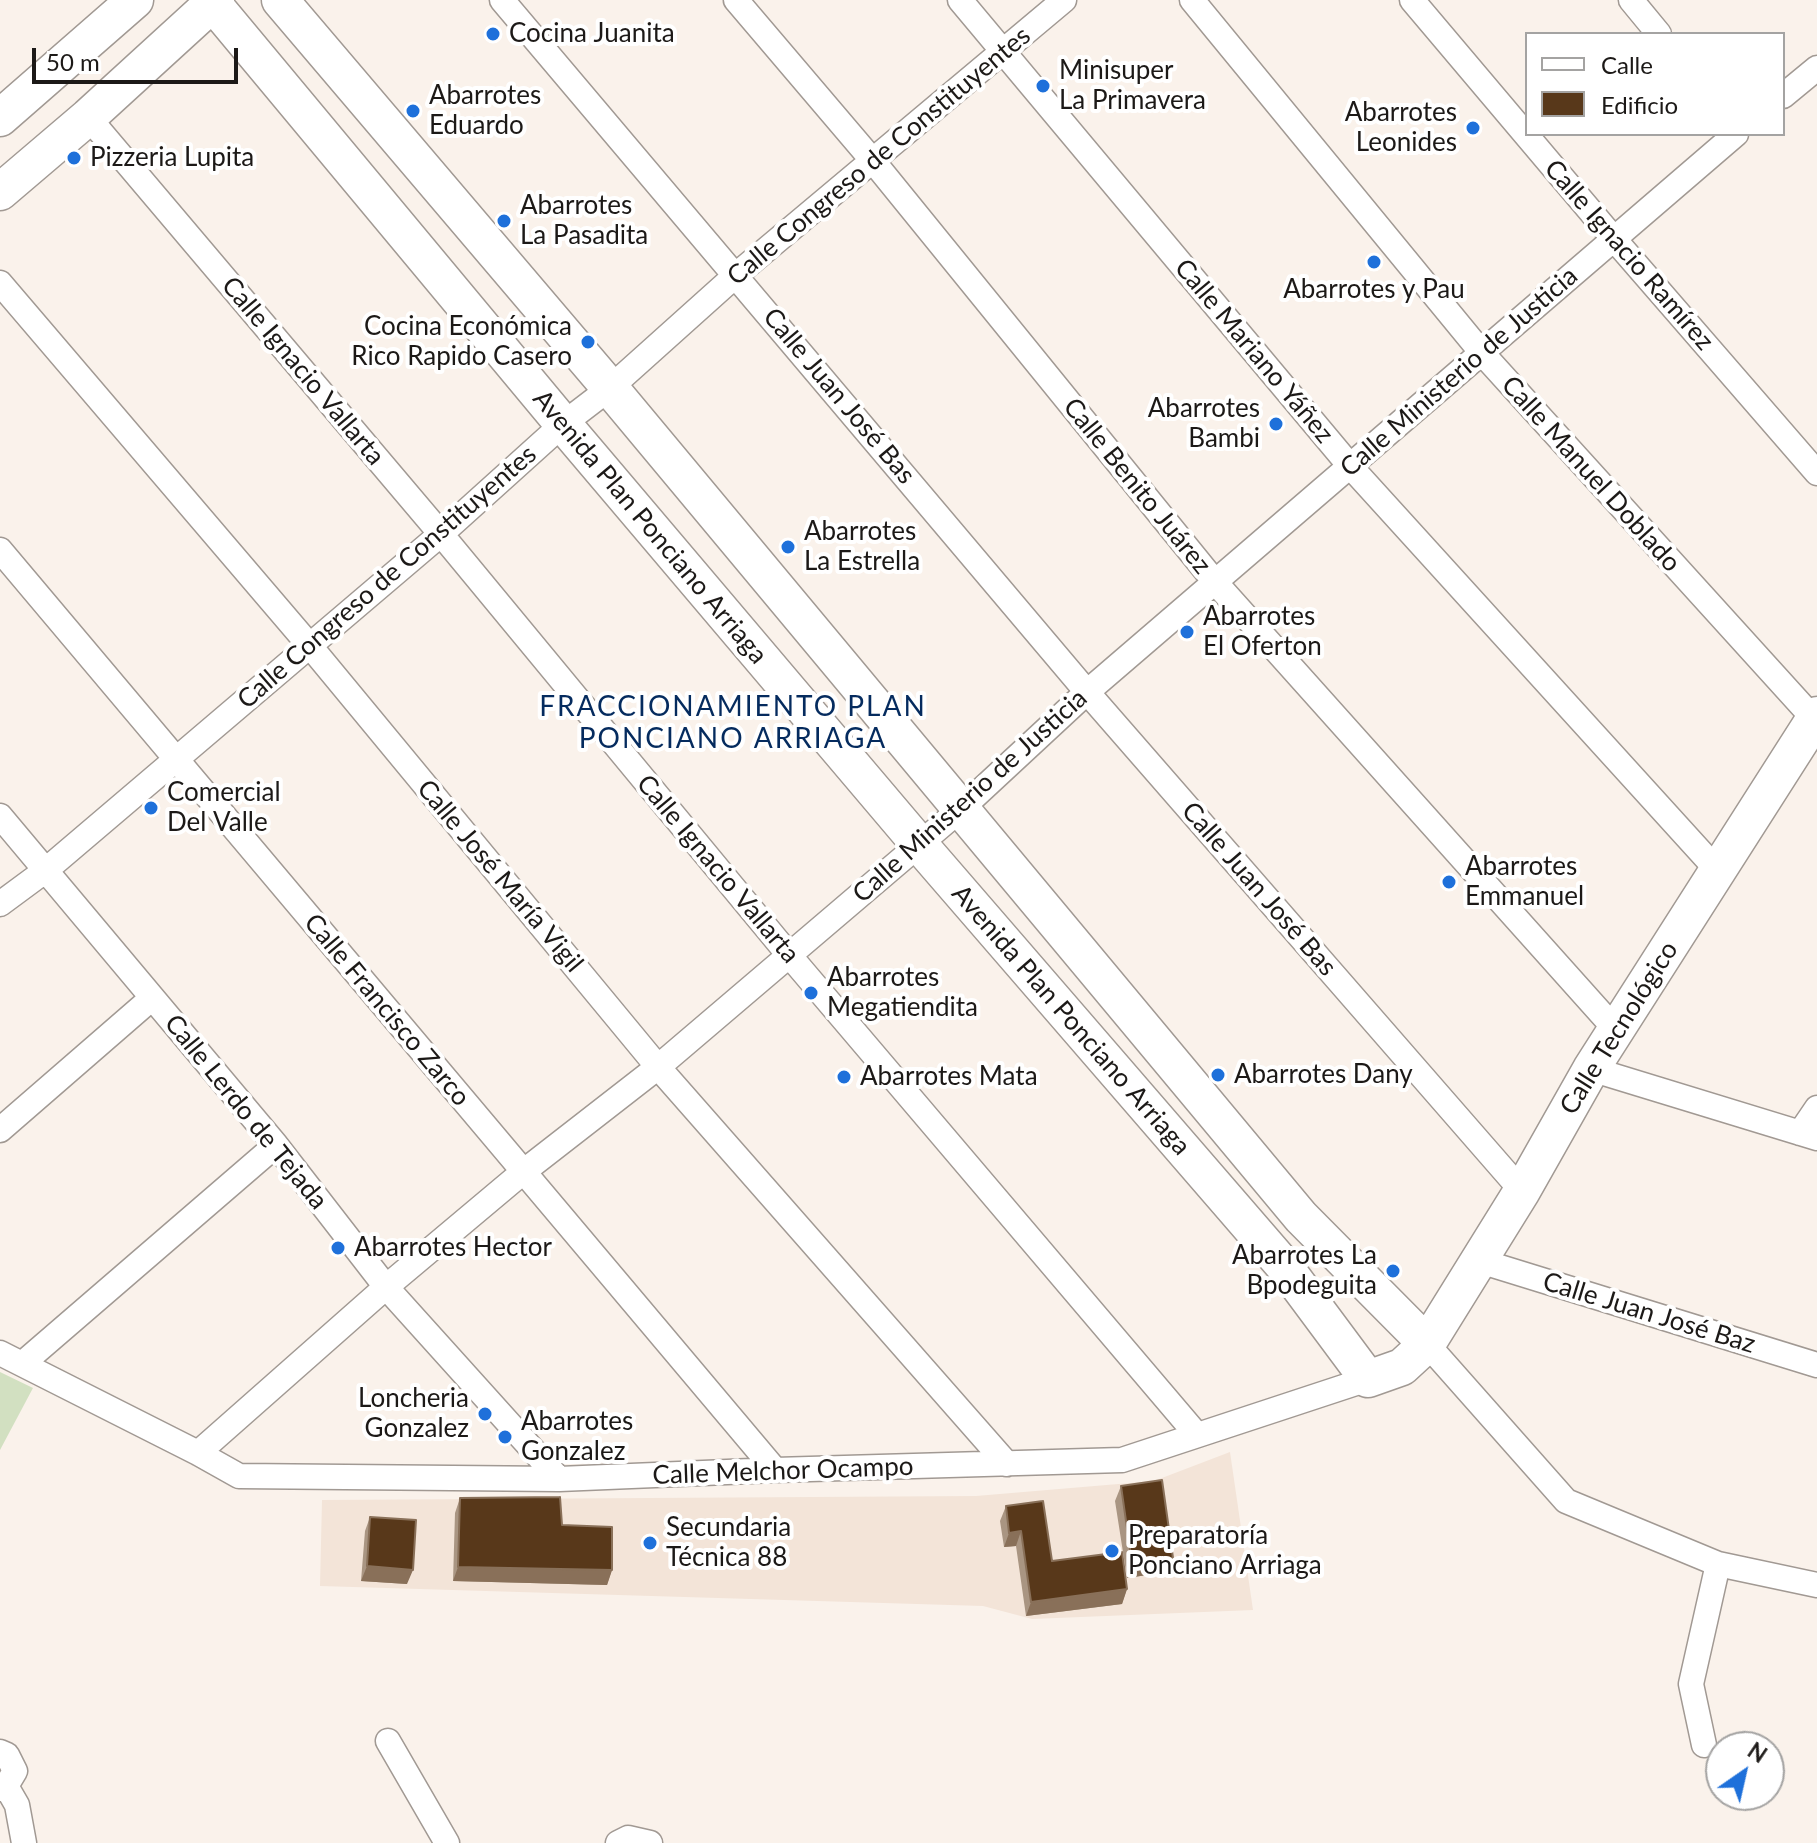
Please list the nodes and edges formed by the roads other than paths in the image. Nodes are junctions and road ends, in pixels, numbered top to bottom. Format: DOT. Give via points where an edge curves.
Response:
graph roads {
  1 [pos="135,0"];
  2 [pos="280,0"];
  3 [pos="502,0"];
  4 [pos="736,0"];
  5 [pos="960,0"];
  6 [pos="1064,0"];
  7 [pos="1192,0"];
  8 [pos="1412,0"];
  9 [pos="1631,0"];
  10 [pos="213,1"];
  11 [pos="1657,32"];
  12 [pos="1003,51"];
  13 [pos="1817,68"];
  14 [pos="1785,94"];
  15 [pos="88,117"];
  16 [pos="0,118"];
  17 [pos="1525,134"];
  18 [pos="1527,136"];
  19 [pos="1734,136"];
  20 [pos="873,161"];
  21 [pos="0,192"];
  22 [pos="1614,239"];
  23 [pos="736,275"];
  24 [pos="0,283"];
  25 [pos="1482,353"];
  26 [pos="610,388"];
  27 [pos="563,424"];
  28 [pos="1350,466"];
  29 [pos="1817,473"];
  30 [pos="441,534"];
  31 [pos="0,550"];
  32 [pos="1215,582"];
  33 [pos="310,646"];
  34 [pos="1087,692"];
  35 [pos="1815,717"];
  36 [pos="176,759"];
  37 [pos="962,808"];
  38 [pos="0,816"];
  39 [pos="919,844"];
  40 [pos="46,870"];
  41 [pos="1718,871"];
  42 [pos="0,904"];
  43 [pos="789,955"];
  44 [pos="152,998"];
  45 [pos="1616,1030"];
  46 [pos="658,1067"];
  47 [pos="1591,1069"];
  48 [pos="1817,1108"];
  49 [pos="0,1130"];
  50 [pos="1809,1135"];
  51 [pos="276,1145"];
  52 [pos="523,1172"];
  53 [pos="1522,1191"];
  54 [pos="1301,1217"];
  55 [pos="1480,1261"];
  56 [pos="1284,1266"];
  57 [pos="386,1287"];
  58 [pos="1427,1344"];
  59 [pos="11,1359"];
  60 [pos="1817,1365"];
  61 [pos="1368,1379"];
  62 [pos="1197,1435"];
  63 [pos="198,1453"];
  64 [pos="1007,1464"];
  65 [pos="775,1470"];
  66 [pos="559,1479"];
  67 [pos="1718,1564"];
  68 [pos="1817,1585"];
  69 [pos="388,1741"];
  70 [pos="1704,1745"];
  71 [pos="0,1752"];
  72 [pos="3,1788"];
  73 [pos="24,1843"];
  74 [pos="447,1843"];
  1 -- 16 [label="street"];
  2 -- 26 [label="street, Avenida Plan Ponciano Arriaga"];
  3 -- 23 [label="street, Calle Juan José Bas"];
  4 -- 20 [label="street, Calle Benito Juárez"];
  5 -- 12 [label="street, Calle Mariano Yáñez"];
  6 -- 12 [label="street, Calle Congreso de Constituyentes"];
  7 -- 25 [label="street, Calle Manuel Doblado"];
  8 -- 17 [label="street, Calle Ignacio Ramírez"];
  9 -- 11 [label="street"];
  10 -- 15 [label="street"];
  10 -- 27 [label="street, Avenida Plan Ponciano Arriaga"];
  12 -- 20 [label="street, Calle Congreso de Constituyentes"];
  12 -- 28 [label="street, Calle Mariano Yáñez"];
  13 -- 14 [label="street"];
  15 -- 21 [label="street"];
  15 -- 30 [label="street, Calle Ignacio Vallarta"];
  18 -- 22 [label="street, Calle Ignacio Ramírez"];
  19 -- 22 [label="street, Calle Ministerio de Justicia"];
  20 -- 23 [label="street, Calle Congreso de Constituyentes"];
  20 -- 32 [label="street, Calle Benito Juárez"];
  22 -- 25 [label="street, Calle Ministerio de Justicia"];
  22 -- 29 [label="street, Calle Ignacio Ramírez"];
  23 -- 26 [label="street, Calle Congreso de Constituyentes"];
  23 -- 34 [label="street, Calle Juan José Bas"];
  24 -- 33 [label="street, Calle José María Vigil"];
  25 -- 28 [label="street, Calle Ministerio de Justicia"];
  25 -- 35 [label="street, Calle Manuel Doblado"];
  26 -- 27 [label="street, Calle Congreso de Constituyentes"];
  26 -- 37 [label="street, Avenida Plan Ponciano Arriaga"];
  27 -- 30 [label="street, Calle Congreso de Constituyentes"];
  27 -- 39 [label="street, Avenida Plan Ponciano Arriaga"];
  28 -- 32 [label="street, Calle Ministerio de Justicia"];
  28 -- 41 [label="street, Calle Mariano Yáñez"];
  30 -- 33 [label="street, Calle Congreso de Constituyentes"];
  30 -- 43 [label="street, Calle Ignacio Vallarta"];
  31 -- 36 [label="street, Calle Francisco Zarco"];
  32 -- 34 [label="street, Calle Ministerio de Justicia"];
  32 -- 45 [label="street, Calle Benito Juárez"];
  33 -- 36 [label="street, Calle Congreso de Constituyentes"];
  33 -- 46 [label="street, Calle José María Vigil"];
  34 -- 37 [label="street, Calle Ministerio de Justicia"];
  34 -- 53 [label="street, Calle Juan José Bas"];
  35 -- 41 [label="street, Calle Tecnológico"];
  36 -- 40 [label="street, Calle Congreso de Constituyentes"];
  36 -- 52 [label="street, Calle Francisco Zarco"];
  37 -- 39 [label="street, Calle Ministerio de Justicia"];
  37 -- 54 [label="street, Avenida Plan Ponciano Arriaga"];
  38 -- 40 [label="street, Calle Lerdo de Tejada"];
  39 -- 43 [label="street, Calle Ministerio de Justicia"];
  39 -- 56 [label="street, Avenida Plan Ponciano Arriaga"];
  40 -- 42 [label="street, Calle Congreso de Constituyentes"];
  40 -- 44 [label="street, Calle Lerdo de Tejada"];
  41 -- 45 [label="street, Calle Tecnológico"];
  43 -- 46 [label="street, Calle Ministerio de Justicia"];
  43 -- 62 [label="street, Calle Ignacio Vallarta"];
  44 -- 49 [label="street"];
  44 -- 51 [label="street, Calle Lerdo de Tejada"];
  45 -- 47 [label="street, Calle Tecnológico"];
  46 -- 52 [label="street, Calle Ministerio de Justicia"];
  46 -- 64 [label="street, Calle José María Vigil"];
  47 -- 50 [label="street"];
  47 -- 53 [label="street, Calle Tecnológico"];
  48 -- 50 [label="street"];
  51 -- 57 [label="street, Calle Lerdo de Tejada"];
  51 -- 59 [label="street"];
  52 -- 57 [label="street, Calle Ministerio de Justicia"];
  52 -- 65 [label="street, Calle Francisco Zarco"];
  53 -- 55 [label="street, Calle Tecnológico"];
  54 -- 56 [label="street"];
  54 -- 58 [label="street, Avenida Plan Ponciano Arriaga"];
  55 -- 58 [label="street, Calle Tecnológico"];
  55 -- 60 [label="street, Calle Juan José Baz"];
  56 -- 61 [label="street, Avenida Plan Ponciano Arriaga"];
  57 -- 63 [label="street, Calle Ministerio de Justicia"];
  57 -- 66 [label="street, Calle Lerdo de Tejada"];
  58 -- 61 [label="street, Calle Melchor Ocampo" via="1402,1367"];
  58 -- 67 [label="street" via="1566,1501"];
  59 -- 63 [label="street, Calle Melchor Ocampo"];
  61 -- 62 [label="street, Calle Melchor Ocampo"];
  62 -- 64 [label="street, Calle Melchor Ocampo" via="1122,1460"];
  63 -- 66 [label="street, Calle Melchor Ocampo" via="239,1476"];
  64 -- 65 [label="street, Calle Melchor Ocampo"];
  65 -- 66 [label="street, Calle Melchor Ocampo"];
  67 -- 68 [label="street"];
  67 -- 70 [label="street" via="1691,1684"];
  69 -- 74 [label="street"];
  71 -- 72 [label="street" via="15,1771"];
  72 -- 73 [label="street" via="17,1805"];
}
